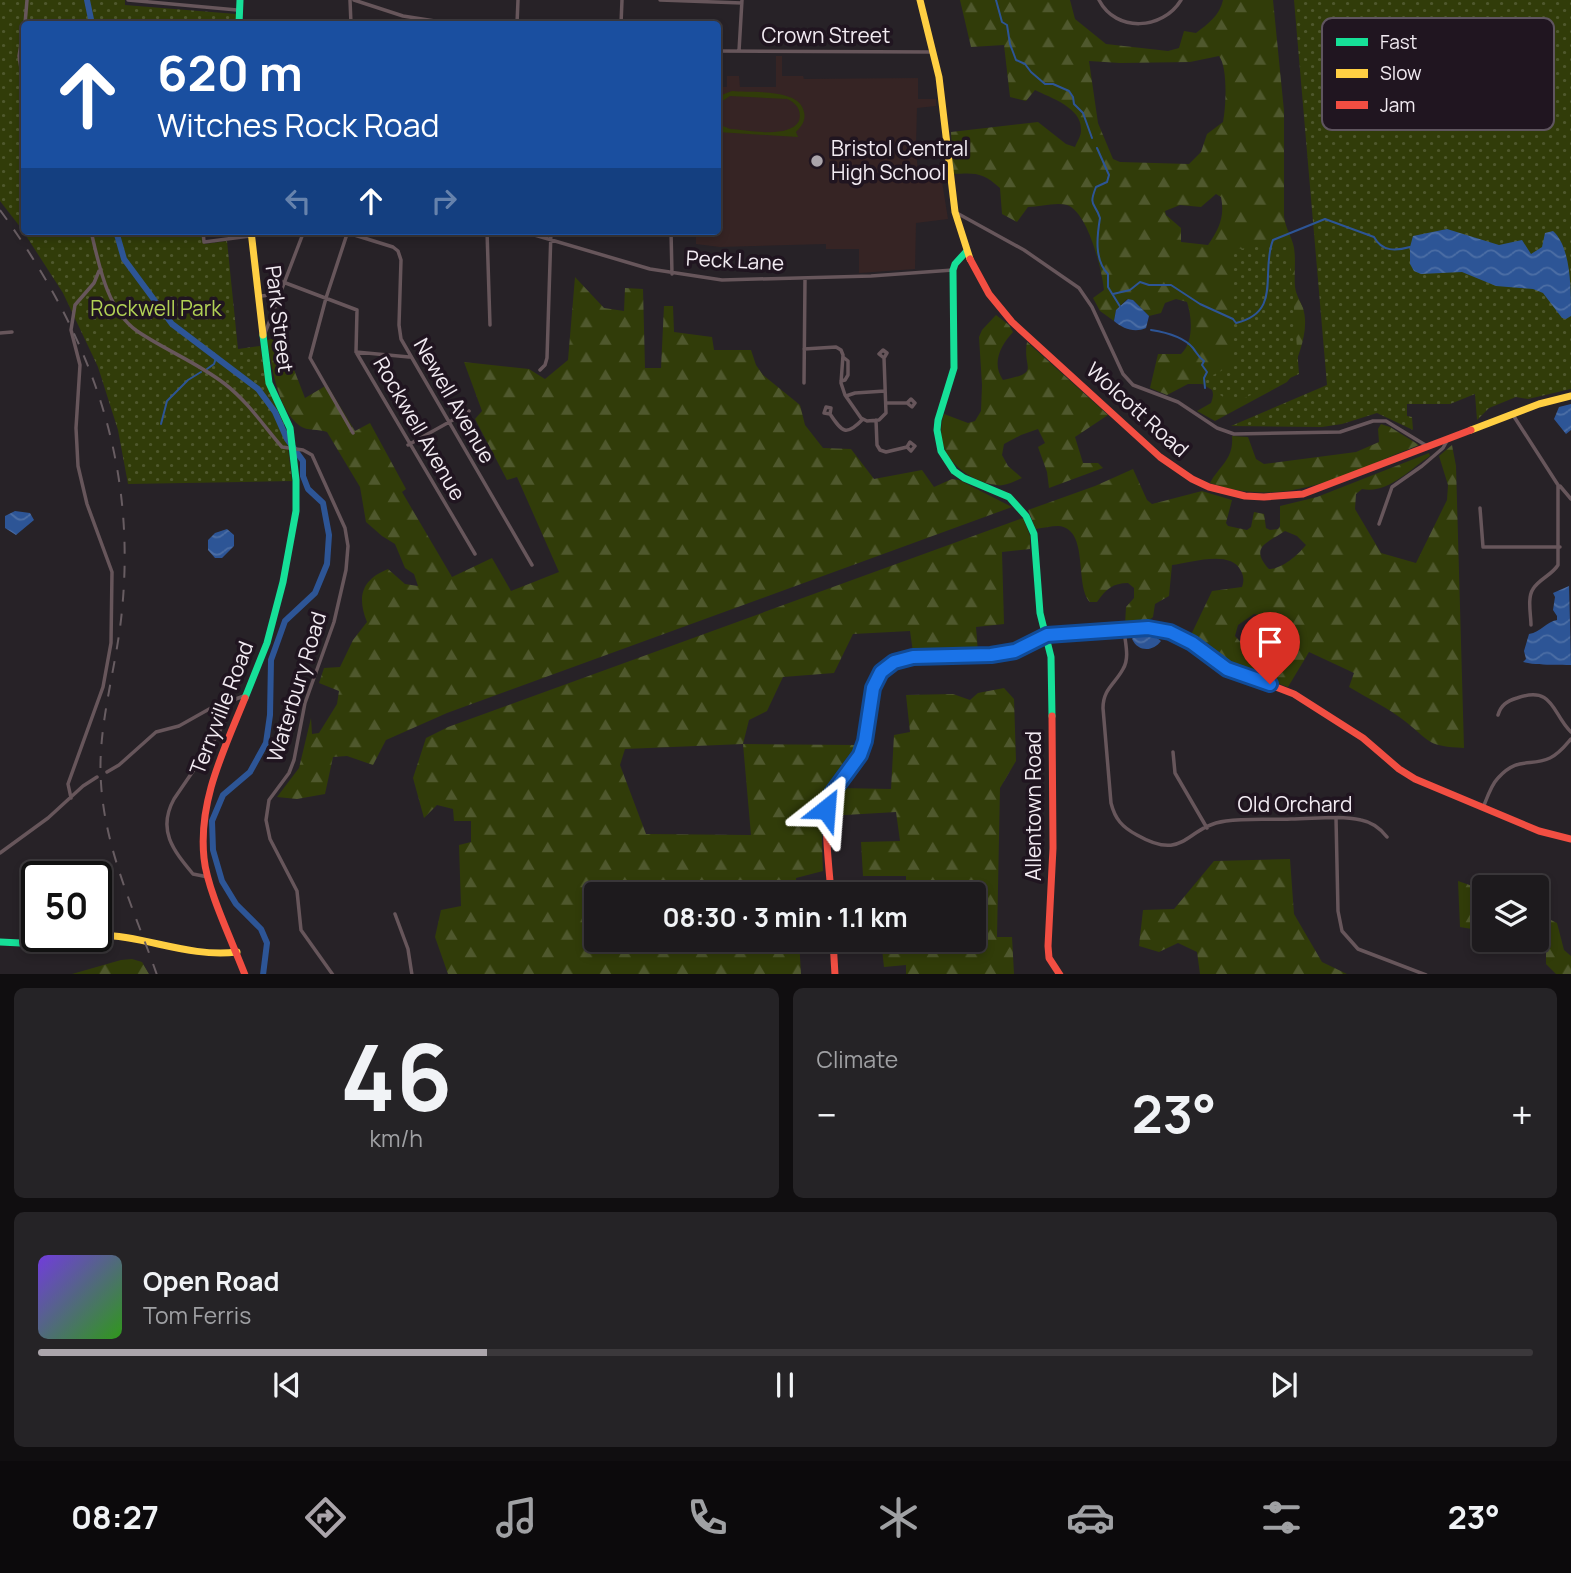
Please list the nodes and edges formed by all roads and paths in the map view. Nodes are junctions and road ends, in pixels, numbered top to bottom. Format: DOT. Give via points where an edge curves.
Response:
graph roads {
  1 [pos="27,0"];
  2 [pos="240,0"];
  3 [pos="352,0"];
  4 [pos="518,0"];
  5 [pos="622,0"];
  6 [pos="660,0"];
  7 [pos="920,0"];
  8 [pos="1099,0"];
  9 [pos="1181,0"];
  10 [pos="128,1"];
  11 [pos="742,2"];
  12 [pos="183,3"];
  13 [pos="239,10"];
  14 [pos="25,21"];
  15 [pos="239,21"];
  16 [pos="351,21"];
  17 [pos="421,21"];
  18 [pos="517,21"];
  19 [pos="621,21"];
  20 [pos="21,46"];
  21 [pos="721,51"];
  22 [pos="739,51"];
  23 [pos="934,52"];
  24 [pos="21,68"];
  25 [pos="953,211"];
  26 [pos="93,235"];
  27 [pos="203,235"];
  28 [pos="245,235"];
  29 [pos="251,235"];
  30 [pos="302,235"];
  31 [pos="347,235"];
  32 [pos="357,235"];
  33 [pos="487,235"];
  34 [pos="534,235"];
  35 [pos="551,235"];
  36 [pos="671,235"];
  37 [pos="551,240"];
  38 [pos="965,254"];
  39 [pos="100,270"];
  40 [pos="953,270"];
  41 [pos="672,274"];
  42 [pos="805,279"];
  43 [pos="283,282"];
  44 [pos="280,294"];
  45 [pos="258,296"];
  46 [pos="326,298"];
  47 [pos="490,325"];
  48 [pos="12,332"];
  49 [pos="0,333"];
  50 [pos="263,336"];
  51 [pos="804,349"];
  52 [pos="356,352"];
  53 [pos="410,357"];
  54 [pos="843,357"];
  55 [pos="884,359"];
  56 [pos="540,370"];
  57 [pos="841,381"];
  58 [pos="804,383"];
  59 [pos="885,391"];
  60 [pos="1571,396"];
  61 [pos="846,397"];
  62 [pos="886,403"];
  63 [pos="907,403"];
  64 [pos="469,411"];
  65 [pos="830,414"];
  66 [pos="1513,415"];
  67 [pos="863,419"];
  68 [pos="876,421"];
  69 [pos="449,423"];
  70 [pos="353,433"];
  71 [pos="1448,440"];
  72 [pos="408,444"];
  73 [pos="907,447"];
  74 [pos="1429,447"];
  75 [pos="294,450"];
  76 [pos="1558,485"];
  77 [pos="1571,499"];
  78 [pos="1480,508"];
  79 [pos="1379,524"];
  80 [pos="1560,547"];
  81 [pos="474,554"];
  82 [pos="532,565"];
  83 [pos="1531,625"];
  84 [pos="1124,630"];
  85 [pos="1047,635"];
  86 [pos="246,695"];
  87 [pos="229,701"];
  88 [pos="1497,715"];
  89 [pos="1571,732"];
  90 [pos="1571,738"];
  91 [pos="1173,752"];
  92 [pos="107,772"];
  93 [pos="97,777"];
  94 [pos="71,797"];
  95 [pos="1483,808"];
  96 [pos="1336,818"];
  97 [pos="1207,828"];
  98 [pos="1387,837"];
  99 [pos="1571,839"];
  100 [pos="0,853"];
  101 [pos="208,877"];
  102 [pos="830,882"];
  103 [pos="395,914"];
  104 [pos="112,936"];
  105 [pos="0,942"];
  106 [pos="21,943"];
  107 [pos="236,952"];
  108 [pos="834,952"];
  109 [pos="245,974"];
  110 [pos="332,974"];
  111 [pos="412,974"];
  112 [pos="835,974"];
  113 [pos="1059,974"];
  114 [pos="1423,974"];
  1 -- 14 [label="street"];
  2 -- 13 [label="main road"];
  3 -- 16 [label="street"];
  3 -- 17 [label="street"];
  4 -- 18 [label="street"];
  5 -- 19 [label="street"];
  6 -- 11 [label="street"];
  7 -- 23 [label="main road, Wolcott Road"];
  8 -- 9 [label="street" via="1109,14 1140,24 1158,21"];
  10 -- 12 [label="street"];
  11 -- 22 [label="street"];
  12 -- 13 [label="street"];
  13 -- 15 [label="main road"];
  20 -- 24 [label="street"];
  21 -- 22 [label="street, Crown Street"];
  22 -- 23 [label="street, Crown Street"];
  23 -- 25 [label="main road, Wolcott Road"];
  25 -- 38 [label="main road, Wolcott Road"];
  25 -- 74 [label="street" via="1024,250 1079,288 1133,385 1178,402 1217,428 1234,434 1340,432 1386,421"];
  26 -- 39 [label="street, Waterbury Road"];
  27 -- 28 [label="street" via="204,242"];
  29 -- 45 [label="main road, Park Street"];
  30 -- 43 [label="street"];
  31 -- 46 [label="street"];
  32 -- 53 [label="street, Newell Avenue" via="398,251 399,325"];
  33 -- 47 [label="street"];
  34 -- 37 [label="street, Peck Lane"];
  35 -- 37 [label="street"];
  36 -- 41 [label="street"];
  37 -- 41 [label="street, Peck Lane"];
  37 -- 56 [label="street" via="547,358"];
  38 -- 40 [label="main road"];
  38 -- 74 [label="main road, Wolcott Road" via="984,288 1012,322 1172,467 1213,490 1252,498 1288,497"];
  39 -- 75 [label="street, Waterbury Road" via="111,297 135,330 223,382 258,415 282,447"];
  39 -- 94 [label="street" via="76,303 71,330 80,365 78,466 112,572 111,643 103,687 68,784"];
  40 -- 42 [label="street, Peck Lane"];
  40 -- 85 [label="main road, Allentown Road" via="954,368 938,420 938,440 954,471 1009,497 1026,516 1034,534 1040,613"];
  41 -- 42 [label="street, Peck Lane" via="722,280"];
  42 -- 51 [label="street"];
  43 -- 44 [label="street"];
  43 -- 46 [label="street, Rockwell Avenue"];
  44 -- 45 [label="street"];
  44 -- 50 [label="street"];
  45 -- 50 [label="main road, Park Street"];
  46 -- 52 [label="street, Rockwell Avenue" via="357,310"];
  46 -- 70 [label="street" via="310,363"];
  48 -- 49 [label="street"];
  50 -- 75 [label="main road, Park Street" via="269,383 290,428"];
  51 -- 54 [label="street" via="838,348"];
  51 -- 58 [label="street"];
  52 -- 53 [label="street"];
  52 -- 72 [label="street, Rockwell Avenue"];
  53 -- 69 [label="street, Newell Avenue"];
  54 -- 57 [label="street"];
  54 -- 57 [label="street" via="848,361 848,375"];
  55 -- 59 [label="street"];
  57 -- 61 [label="street"];
  59 -- 61 [label="street"];
  59 -- 62 [label="street"];
  60 -- 66 [label="main road, Wolcott Road"];
  61 -- 67 [label="street"];
  62 -- 63 [label="street"];
  62 -- 68 [label="street" via="884,416"];
  64 -- 69 [label="street"];
  65 -- 67 [label="street" via="844,431"];
  66 -- 71 [label="main road, Wolcott Road"];
  66 -- 76 [label="street"];
  67 -- 68 [label="street"];
  68 -- 73 [label="street" via="880,450"];
  69 -- 72 [label="street"];
  69 -- 82 [label="street, Newell Avenue"];
  71 -- 74 [label="main road, Wolcott Road"];
  71 -- 79 [label="street" via="1392,487"];
  72 -- 81 [label="street, Rockwell Avenue"];
  75 -- 86 [label="main road, Terryville Road" via="296,510 283,582 267,643"];
  75 -- 110 [label="street, Waterbury Road" via="312,455 345,528 348,546 334,622 305,703 294,760 269,800 266,820 270,839 297,891 301,930"];
  76 -- 77 [label="street"];
  76 -- 80 [label="street"];
  78 -- 80 [label="street" via="1483,547"];
  80 -- 83 [label="street" via="1555,571 1532,593"];
  84 -- 85 [label="main road"];
  84 -- 95 [label="main road" via="1170,632 1227,669 1274,685 1314,706 1415,779"];
  84 -- 97 [label="street, Old Orchard" via="1126,662 1103,700 1114,816 1127,830 1159,846 1179,844"];
  85 -- 102 [label="main road" via="1015,651 913,657 894,662 881,672 873,688 860,755 830,796 826,809"];
  85 -- 113 [label="main road, Allentown Road" via="1052,729 1048,946 1049,958"];
  86 -- 87 [label="street"];
  86 -- 101 [label="main road, Terryville Road" via="205,807 202,838"];
  87 -- 92 [label="street" via="153,734"];
  87 -- 101 [label="street" via="226,719 167,812 170,841 193,874"];
  88 -- 89 [label="street" via="1509,701 1545,697"];
  90 -- 95 [label="street" via="1549,759 1511,767 1497,779"];
  91 -- 97 [label="street" via="1175,773"];
  93 -- 94 [label="street"];
  94 -- 100 [label="street"];
  95 -- 99 [label="main road"];
  96 -- 97 [label="street, Old Orchard" via="1225,821"];
  96 -- 98 [label="street, Old Orchard" via="1370,822"];
  96 -- 114 [label="street" via="1342,932 1358,949"];
  101 -- 107 [label="main road, Terryville Road"];
  103 -- 111 [label="street"];
  104 -- 107 [label="main road" via="211,954"];
  105 -- 106 [label="main road"];
  107 -- 109 [label="main road, Terryville Road"];
  108 -- 112 [label="main road"];
}
